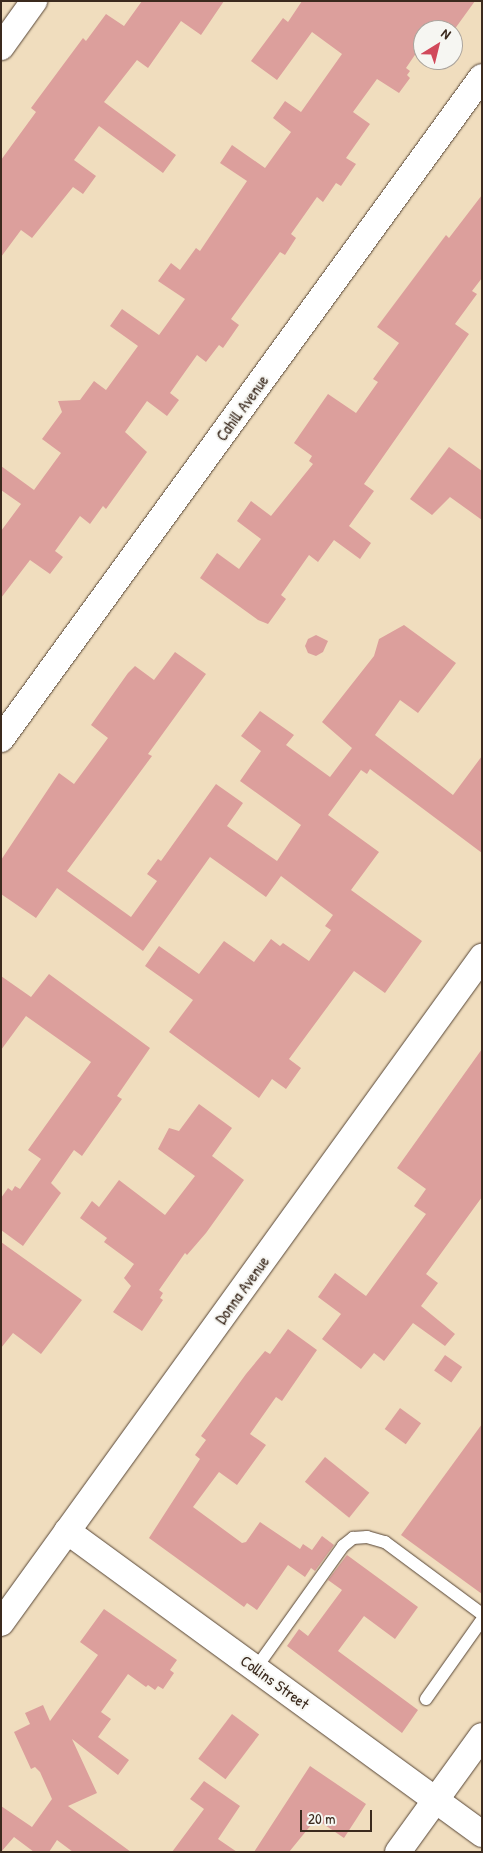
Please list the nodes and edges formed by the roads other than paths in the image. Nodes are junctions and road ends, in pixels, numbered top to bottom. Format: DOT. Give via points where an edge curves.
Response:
graph roads {
  1 [pos="34,1"];
  2 [pos="1,47"];
  3 [pos="482,77"];
  4 [pos="1,738"];
  5 [pos="482,957"];
  6 [pos="67,1531"];
  7 [pos="482,1614"];
  8 [pos="482,1620"];
  9 [pos="1,1623"];
  10 [pos="256,1668"];
  11 [pos="426,1699"];
  12 [pos="482,1736"];
  13 [pos="436,1801"];
  14 [pos="482,1834"];
  15 [pos="398,1852"];
  1 -- 2 [label="street"];
  3 -- 4 [label="street, Cahill Avenue"];
  5 -- 6 [label="street, Donna Avenue"];
  6 -- 9 [label="street, Donna Avenue"];
  6 -- 10 [label="street, Collins Street"];
  7 -- 10 [label="lane" via="385,1542 367,1537 353,1538 343,1546"];
  8 -- 11 [label="lane"];
  10 -- 13 [label="street, Collins Street"];
  12 -- 13 [label="street"];
  13 -- 14 [label="street, Collins Street"];
  13 -- 15 [label="street"];
}
